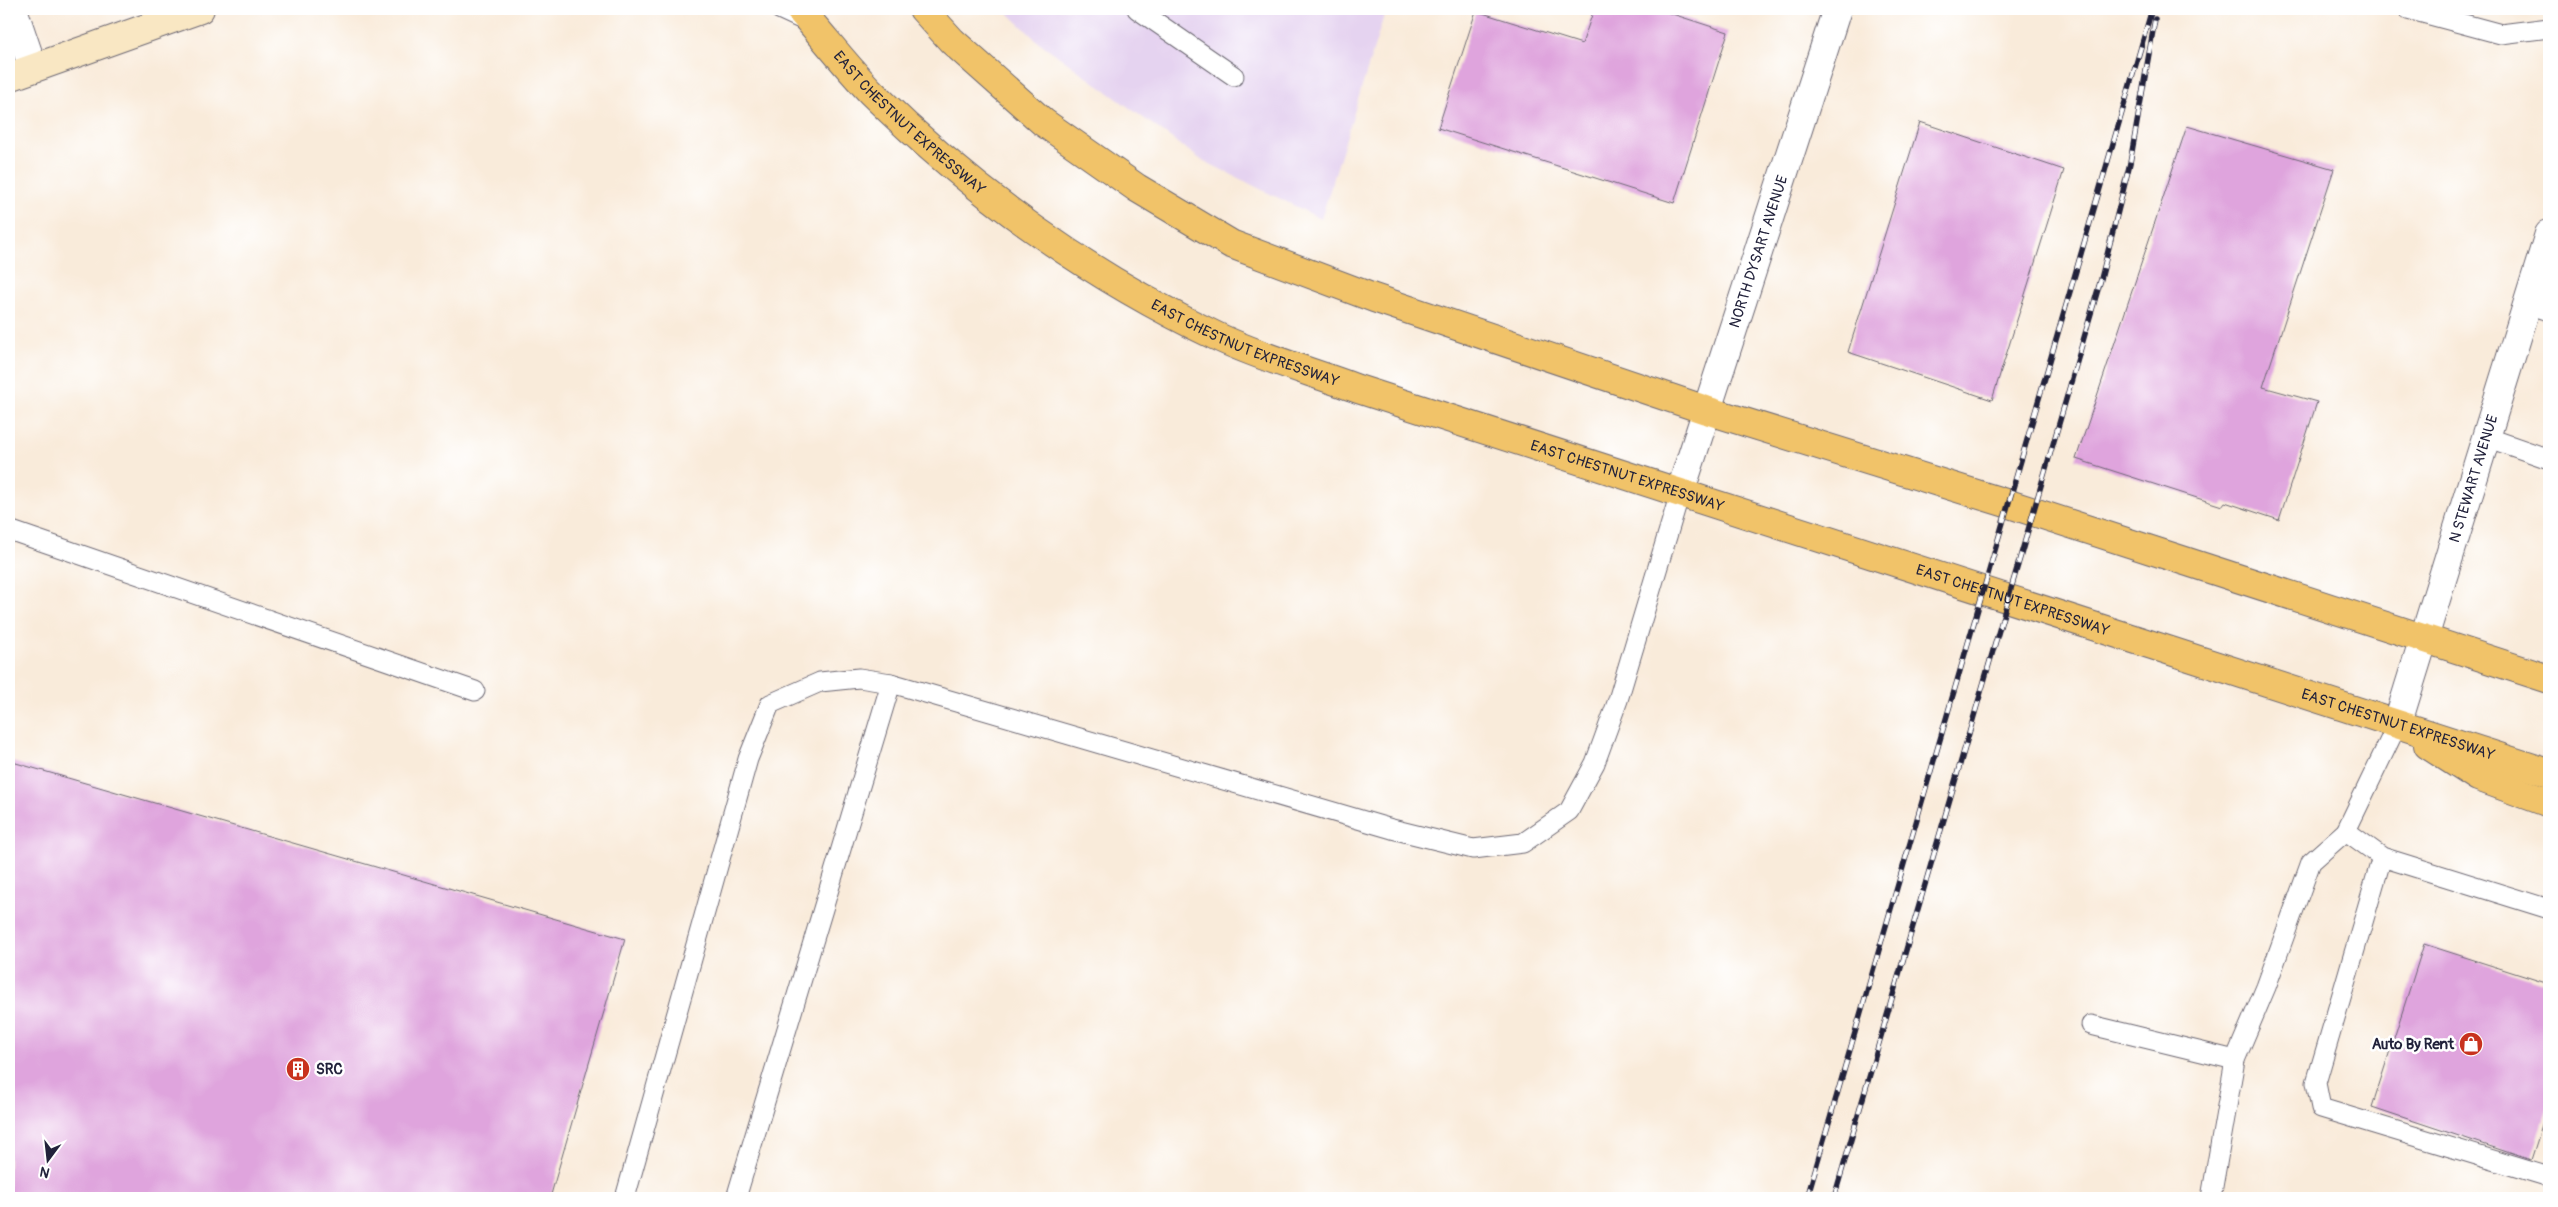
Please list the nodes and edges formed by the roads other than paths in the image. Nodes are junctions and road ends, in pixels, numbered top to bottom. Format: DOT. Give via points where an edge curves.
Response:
graph roads {
  1 [pos="13,9"];
  2 [pos="200,9"];
  3 [pos="779,9"];
  4 [pos="923,9"];
  5 [pos="1137,9"];
  6 [pos="1837,9"];
  7 [pos="2408,9"];
  8 [pos="807,17"];
  9 [pos="2549,28"];
  10 [pos="21,72"];
  11 [pos="1234,76"];
  12 [pos="2549,234"];
  13 [pos="2538,308"];
  14 [pos="1706,410"];
  15 [pos="2486,437"];
  16 [pos="2549,459"];
  17 [pos="1680,493"];
  18 [pos="9,530"];
  19 [pos="2424,638"];
  20 [pos="2549,678"];
  21 [pos="891,683"];
  22 [pos="475,691"];
  23 [pos="2397,725"];
  24 [pos="2549,773"];
  25 [pos="2549,803"];
  26 [pos="2346,831"];
  27 [pos="2382,856"];
  28 [pos="2549,909"];
  29 [pos="2092,1025"];
  30 [pos="2235,1060"];
  31 [pos="2549,1177"];
  32 [pos="625,1198"];
  33 [pos="736,1198"];
  34 [pos="2211,1198"];
  1 -- 10 [label="street"];
  2 -- 10 [label="street"];
  3 -- 8 [label="lane"];
  4 -- 14 [label="main road" via="952,41 1043,122 1137,188 1231,244 1374,298"];
  5 -- 11 [label="lane"];
  6 -- 14 [label="street, NORTH DYSART AVENUE"];
  7 -- 9 [label="lane" via="2501,34"];
  8 -- 17 [label="main road, EAST CHESTNUT EXPRESSWAY" via="870,91 948,164 1054,243 1132,292 1217,337 1323,376"];
  12 -- 13 [label="street, N STEWART AVENUE"];
  13 -- 15 [label="street, N STEWART AVENUE"];
  14 -- 17 [label="street, NORTH DYSART AVENUE"];
  14 -- 19 [label="main road"];
  15 -- 16 [label="lane"];
  15 -- 19 [label="street, N STEWART AVENUE"];
  17 -- 21 [label="lane" via="1618,700 1595,763 1569,811 1522,843 1472,849 1392,829"];
  17 -- 23 [label="main road, EAST CHESTNUT EXPRESSWAY"];
  18 -- 22 [label="lane"];
  19 -- 20 [label="main road"];
  19 -- 23 [label="street, N STEWART AVENUE"];
  21 -- 32 [label="lane" via="859,678 820,682 770,704 748,759"];
  21 -- 33 [label="lane"];
  23 -- 24 [label="main road, EAST CHESTNUT EXPRESSWAY"];
  23 -- 25 [label="main road" via="2478,777"];
  23 -- 26 [label="lane"];
  26 -- 27 [label="lane"];
  26 -- 30 [label="lane" via="2311,862 2266,987"];
  27 -- 28 [label="lane"];
  27 -- 31 [label="lane" via="2316,1082 2321,1108"];
  29 -- 30 [label="lane"];
  30 -- 34 [label="lane"];
}
